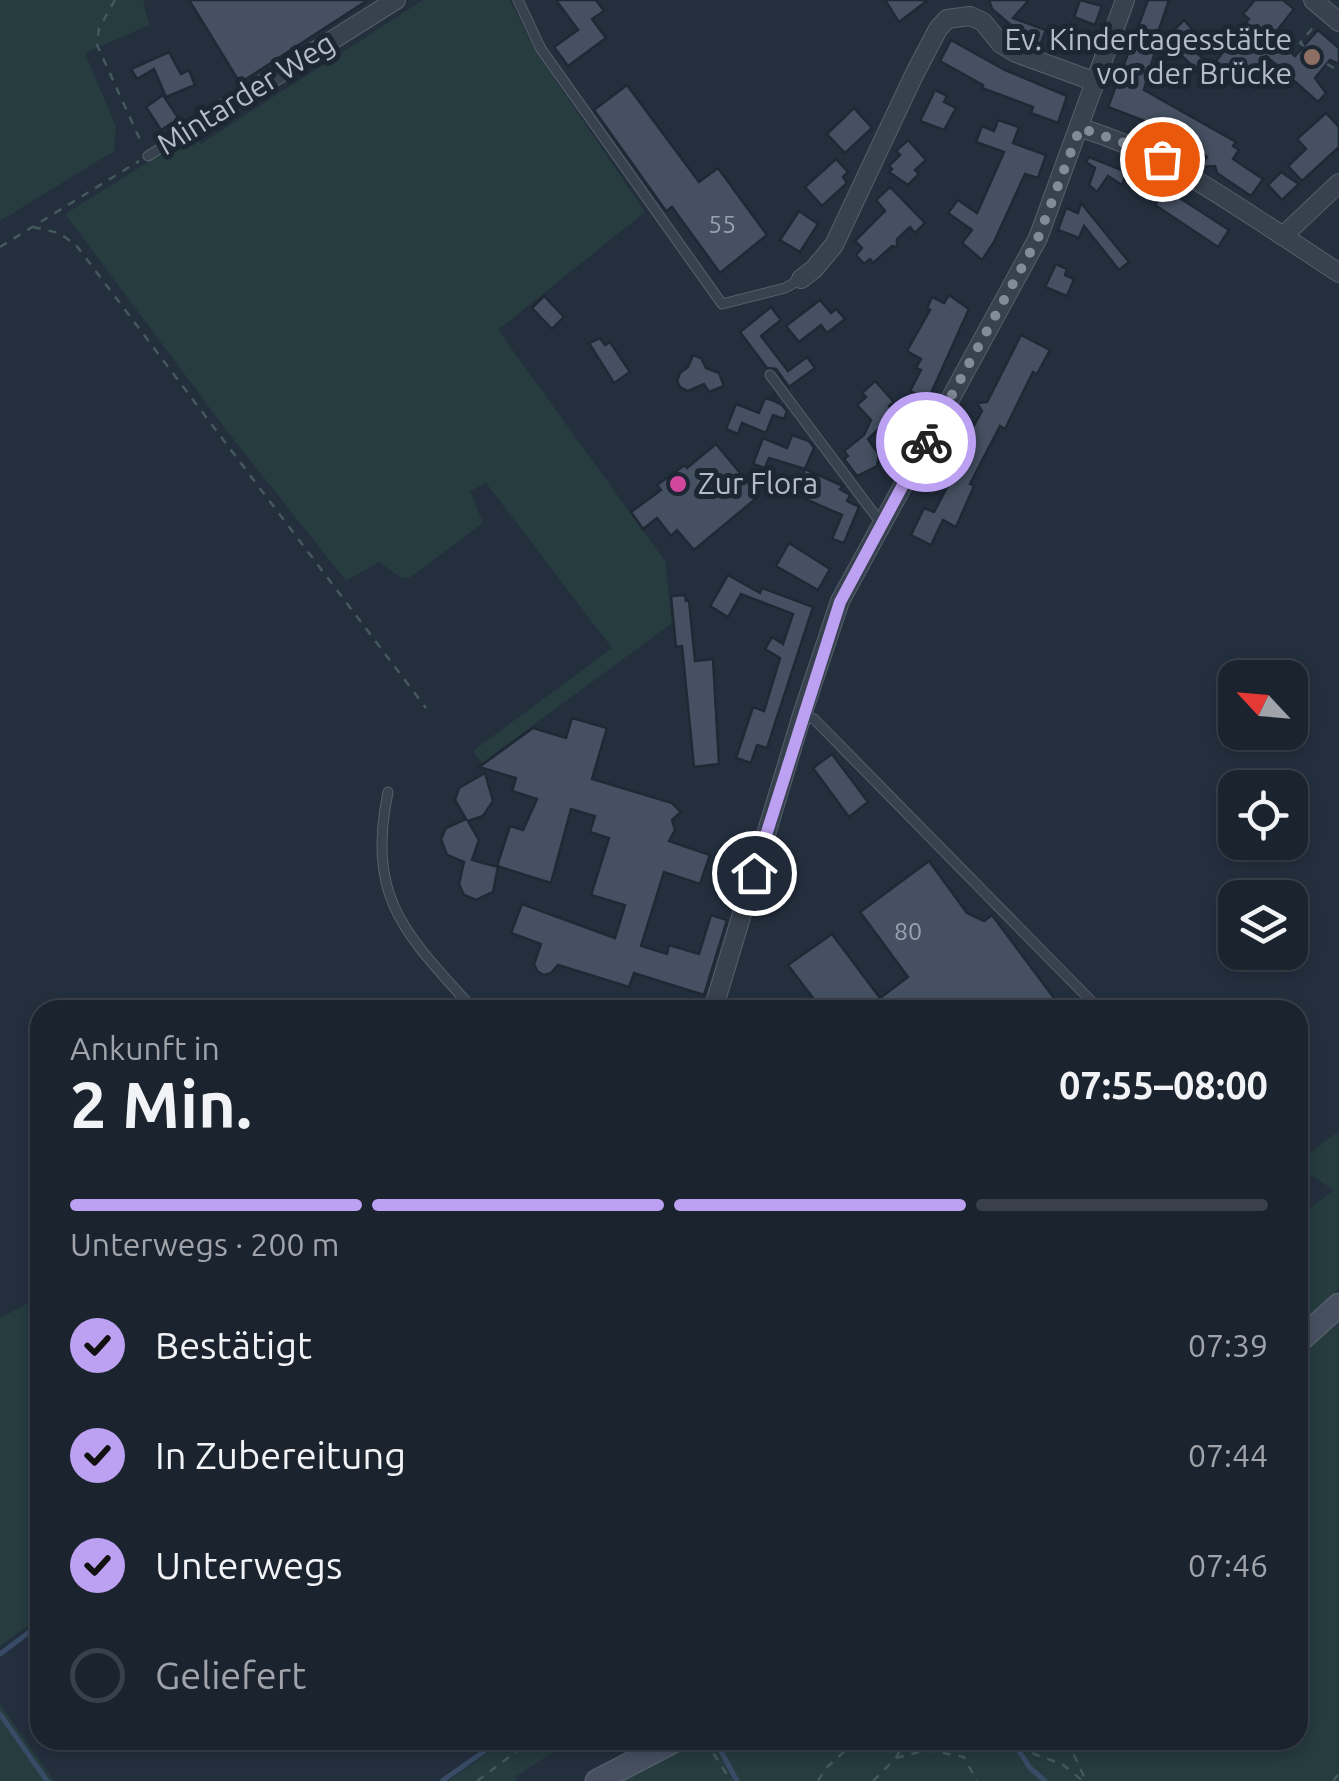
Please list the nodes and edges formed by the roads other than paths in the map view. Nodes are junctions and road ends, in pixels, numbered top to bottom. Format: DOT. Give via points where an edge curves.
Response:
graph roads {
  1 [pos="396,0"];
  2 [pos="518,0"];
  3 [pos="1125,0"];
  4 [pos="1096,82"];
  5 [pos="198,125"];
  6 [pos="1080,128"];
  7 [pos="148,156"];
  8 [pos="1339,183"];
  9 [pos="1284,236"];
  10 [pos="1339,273"];
  11 [pos="800,279"];
  12 [pos="770,375"];
  13 [pos="882,522"];
  14 [pos="802,715"];
  15 [pos="388,792"];
  16 [pos="465,1000"];
  17 [pos="715,1000"];
  18 [pos="1090,1000"];
  19 [pos="1339,1305"];
  20 [pos="1308,1333"];
  21 [pos="657,1750"];
  22 [pos="597,1781"];
  1 -- 5 [label="street, Mintarder Weg"];
  2 -- 11 [label="lane" via="541,50 722,304"];
  3 -- 4 [label="street"];
  4 -- 6 [label="street"];
  4 -- 11 [label="street" via="1016,52 970,16 947,20 834,245"];
  5 -- 7 [label="lane, Mintarder Weg"];
  6 -- 9 [label="street" via="1142,149"];
  6 -- 13 [label="street" via="1038,238"];
  8 -- 9 [label="street"];
  9 -- 10 [label="street"];
  12 -- 13 [label="lane"];
  13 -- 14 [label="street" via="840,602"];
  14 -- 17 [label="street"];
  14 -- 18 [label="lane" via="814,719"];
  15 -- 16 [label="lane" via="380,833 387,896 420,950"];
  19 -- 20 [label="main road"];
  21 -- 22 [label="main road"];
}
